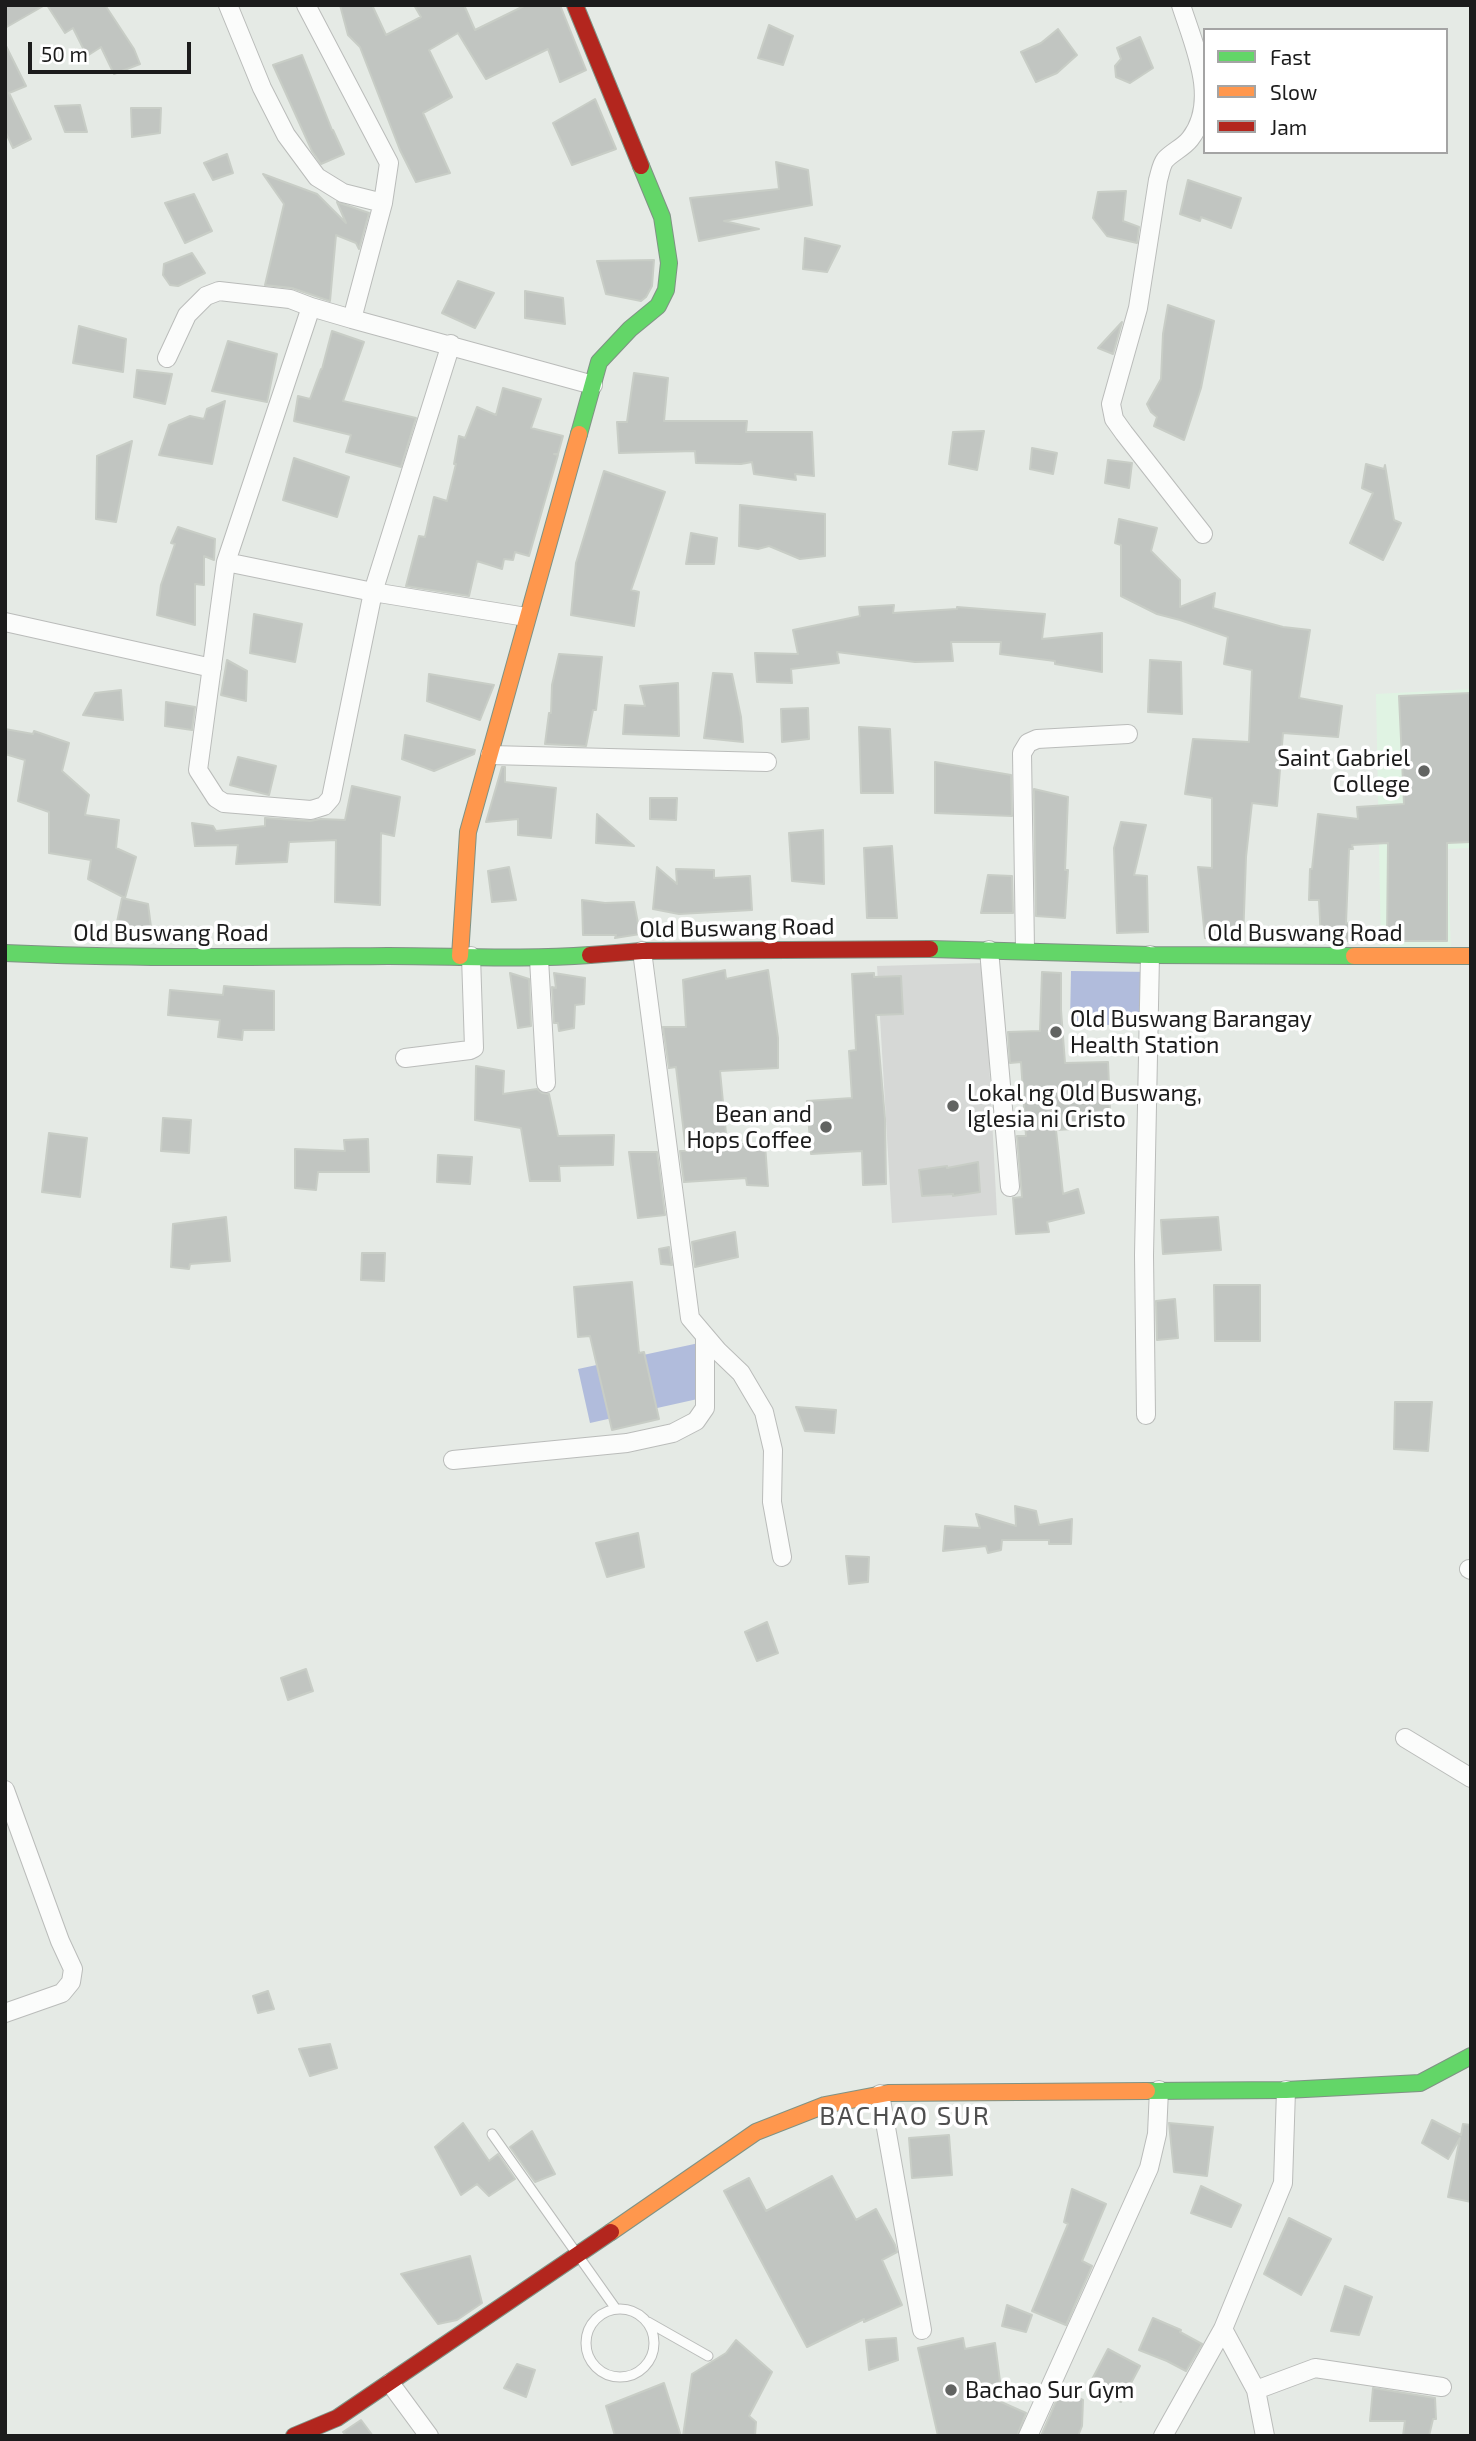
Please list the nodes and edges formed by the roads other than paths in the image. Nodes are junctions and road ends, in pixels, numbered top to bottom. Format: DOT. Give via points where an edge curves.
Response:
graph roads {
  1 [pos="228,5"];
  2 [pos="306,5"];
  3 [pos="1181,5"];
  4 [pos="577,6"];
  5 [pos="383,203"];
  6 [pos="312,307"];
  7 [pos="352,319"];
  8 [pos="451,344"];
  9 [pos="167,358"];
  10 [pos="593,384"];
  11 [pos="1203,534"];
  12 [pos="226,562"];
  13 [pos="373,592"];
  14 [pos="526,617"];
  15 [pos="5,622"];
  16 [pos="212,668"];
  17 [pos="1128,734"];
  18 [pos="490,755"];
  19 [pos="767,762"];
  20 [pos="989,950"];
  21 [pos="1025,950"];
  22 [pos="642,951"];
  23 [pos="5,953"];
  24 [pos="466,956"];
  25 [pos="1150,956"];
  26 [pos="1471,956"];
  27 [pos="539,959"];
  28 [pos="405,1059"];
  29 [pos="546,1083"];
  30 [pos="1010,1187"];
  31 [pos="705,1336"];
  32 [pos="1146,1415"];
  33 [pos="453,1460"];
  34 [pos="782,1558"];
  35 [pos="1405,1738"];
  36 [pos="1471,1778"];
  37 [pos="5,1790"];
  38 [pos="5,2013"];
  39 [pos="1471,2056"];
  40 [pos="1159,2090"];
  41 [pos="1286,2090"];
  42 [pos="880,2094"];
  43 [pos="492,2134"];
  44 [pos="577,2256"];
  45 [pos="616,2309"];
  46 [pos="646,2321"];
  47 [pos="1223,2329"];
  48 [pos="922,2330"];
  49 [pos="708,2356"];
  50 [pos="390,2384"];
  51 [pos="1442,2387"];
  52 [pos="1256,2390"];
  53 [pos="294,2436"];
  54 [pos="429,2436"];
  55 [pos="1028,2436"];
  56 [pos="1163,2436"];
  57 [pos="1265,2436"];
  1 -- 5 [label="street" via="286,135 317,177 343,193"];
  2 -- 5 [label="street" via="389,163"];
  3 -- 11 [label="street" via="1201,65 1200,124 1189,141 1164,161 1161,170 1138,308 1111,404 1114,419"];
  4 -- 10 [label="street" via="662,217 669,263 659,306 600,362"];
  5 -- 7 [label="street"];
  6 -- 7 [label="street"];
  6 -- 9 [label="street" via="290,299 219,291 206,296 187,315"];
  6 -- 12 [label="street"];
  7 -- 8 [label="street"];
  8 -- 10 [label="street"];
  8 -- 13 [label="street"];
  10 -- 14 [label="street"];
  12 -- 13 [label="street"];
  12 -- 16 [label="street"];
  13 -- 14 [label="street"];
  13 -- 16 [label="street" via="331,798 324,806 302,810 224,803 216,797 198,770"];
  14 -- 18 [label="street"];
  15 -- 16 [label="street"];
  17 -- 21 [label="street" via="1038,739 1028,743 1023,753"];
  18 -- 19 [label="street"];
  18 -- 24 [label="street" via="468,832"];
  20 -- 21 [label="street, Old Buswang Road"];
  20 -- 22 [label="street, Old Buswang Road"];
  20 -- 30 [label="street"];
  21 -- 25 [label="street, Old Buswang Road"];
  22 -- 27 [label="street, Old Buswang Road"];
  22 -- 31 [label="street" via="691,1318"];
  23 -- 24 [label="street, Old Buswang Road" via="118,958"];
  24 -- 27 [label="street, Old Buswang Road"];
  24 -- 28 [label="street" via="474,1048"];
  25 -- 26 [label="street, Old Buswang Road"];
  25 -- 32 [label="street"];
  27 -- 29 [label="street"];
  31 -- 33 [label="street" via="705,1408 696,1421 673,1433 627,1443"];
  31 -- 34 [label="street" via="740,1373 764,1412 773,1450 772,1502"];
  35 -- 36 [label="street"];
  37 -- 38 [label="street" via="73,1969 71,1982 62,1993"];
  39 -- 41 [label="street" via="1420,2083"];
  40 -- 41 [label="street"];
  40 -- 42 [label="street"];
  40 -- 55 [label="street" via="1157,2134 1149,2168"];
  41 -- 47 [label="street" via="1283,2183"];
  42 -- 44 [label="street" via="825,2105 756,2132"];
  42 -- 48 [label="street"];
  43 -- 44 [label="lane"];
  44 -- 45 [label="lane"];
  44 -- 50 [label="street"];
  45 -- 46 [label="lane" via="638,2314"];
  45 -- 46 [label="lane" via="596,2318 585,2337 589,2360 606,2375 629,2376 648,2364 654,2342"];
  46 -- 49 [label="lane"];
  47 -- 52 [label="street"];
  47 -- 56 [label="street"];
  50 -- 53 [label="street" via="337,2418"];
  50 -- 54 [label="street"];
  51 -- 52 [label="street" via="1315,2368"];
  52 -- 57 [label="street"];
}
